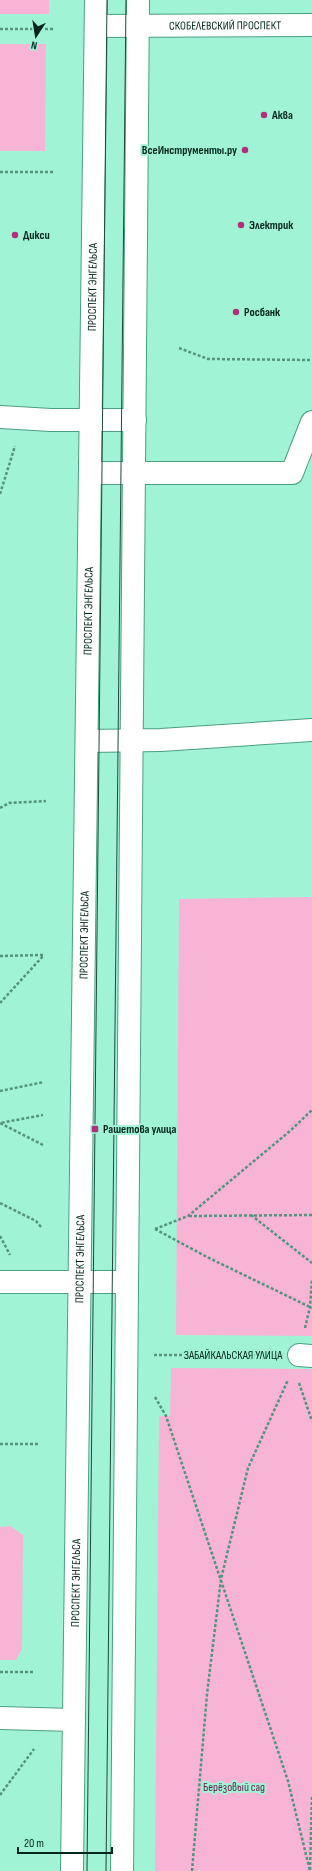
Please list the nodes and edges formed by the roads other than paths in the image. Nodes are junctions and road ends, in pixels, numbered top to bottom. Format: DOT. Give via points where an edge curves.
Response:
graph roads {
  1 [pos="96,0"];
  2 [pos="138,0"];
  3 [pos="138,25"];
  4 [pos="312,25"];
  5 [pos="96,26"];
  6 [pos="0,417"];
  7 [pos="91,420"];
  8 [pos="135,420"];
  9 [pos="312,422"];
  10 [pos="134,472"];
  11 [pos="90,473"];
  12 [pos="312,730"];
  13 [pos="132,740"];
  14 [pos="87,741"];
  15 [pos="0,1282"];
  16 [pos="80,1282"];
  17 [pos="127,1282"];
  18 [pos="0,1718"];
  19 [pos="74,1720"];
  20 [pos="72,1871"];
  21 [pos="122,1871"];
  1 -- 5 [label="main road, ПРОСПЕКТ ЭНГЕЛЬСА"];
  2 -- 3 [label="main road"];
  3 -- 4 [label="main road, СКОБЕЛЕВСКИЙ ПРОСПЕКТ"];
  3 -- 5 [label="main road, СКОБЕЛЕВСКИЙ ПРОСПЕКТ"];
  3 -- 8 [label="main road"];
  5 -- 7 [label="main road, ПРОСПЕКТ ЭНГЕЛЬСА"];
  6 -- 7 [label="main road"];
  7 -- 8 [label="main road"];
  7 -- 11 [label="main road, ПРОСПЕКТ ЭНГЕЛЬСА"];
  8 -- 10 [label="main road"];
  9 -- 10 [label="main road" via="292,473"];
  10 -- 11 [label="main road"];
  10 -- 13 [label="main road"];
  11 -- 14 [label="main road, ПРОСПЕКТ ЭНГЕЛЬСА"];
  12 -- 13 [label="main road"];
  13 -- 14 [label="main road"];
  13 -- 17 [label="main road"];
  14 -- 16 [label="main road, ПРОСПЕКТ ЭНГЕЛЬСА"];
  15 -- 16 [label="main road"];
  16 -- 17 [label="main road"];
  16 -- 19 [label="main road, ПРОСПЕКТ ЭНГЕЛЬСА"];
  17 -- 21 [label="main road"];
  18 -- 19 [label="main road"];
  19 -- 20 [label="main road, ПРОСПЕКТ ЭНГЕЛЬСА"];
}
